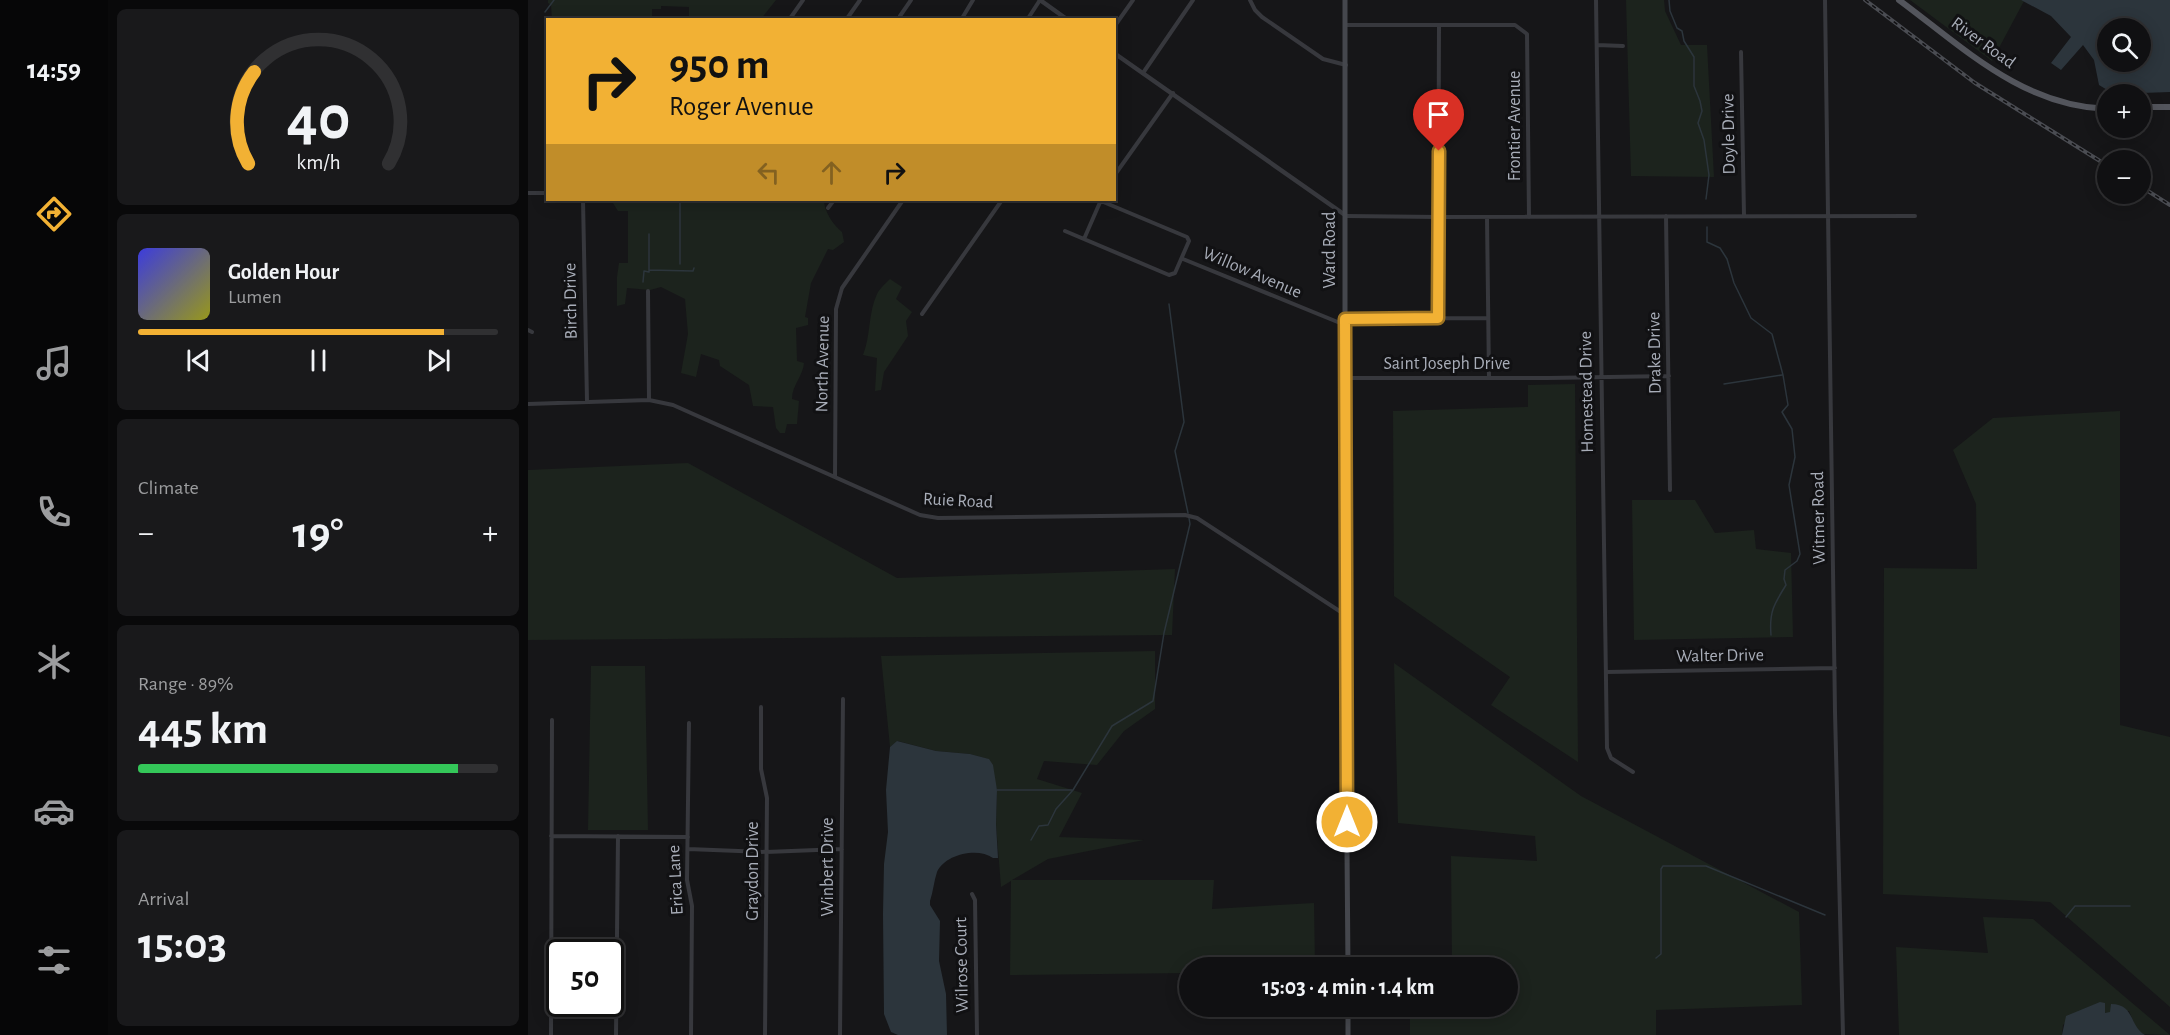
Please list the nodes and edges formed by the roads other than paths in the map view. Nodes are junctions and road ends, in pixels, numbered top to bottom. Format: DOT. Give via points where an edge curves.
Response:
graph roads {
  1 [pos="803,0"];
  2 [pos="860,0"];
  3 [pos="911,0"];
  4 [pos="973,0"];
  5 [pos="1040,0"];
  6 [pos="1133,0"];
  7 [pos="1193,0"];
  8 [pos="1250,0"];
  9 [pos="1345,0"];
  10 [pos="1596,0"];
  11 [pos="1825,0"];
  12 [pos="1899,0"];
  13 [pos="900,16"];
  14 [pos="790,18"];
  15 [pos="847,18"];
  16 [pos="962,18"];
  17 [pos="1028,18"];
  18 [pos="1065,18"];
  19 [pos="1116,24"];
  20 [pos="1345,25"];
  21 [pos="1439,25"];
  22 [pos="1596,45"];
  23 [pos="1623,45"];
  24 [pos="1741,52"];
  25 [pos="1116,53"];
  26 [pos="1346,64"];
  27 [pos="1143,73"];
  28 [pos="1173,93"];
  29 [pos="2151,107"];
  30 [pos="2170,107"];
  31 [pos="2097,108"];
  32 [pos="1116,173"];
  33 [pos="528,193"];
  34 [pos="546,193"];
  35 [pos="583,201"];
  36 [pos="833,201"];
  37 [pos="902,201"];
  38 [pos="1001,201"];
  39 [pos="1101,201"];
  40 [pos="1103,201"];
  41 [pos="828,208"];
  42 [pos="1346,216"];
  43 [pos="1666,216"];
  44 [pos="1744,216"];
  45 [pos="1828,216"];
  46 [pos="1915,216"];
  47 [pos="1439,217"];
  48 [pos="1487,217"];
  49 [pos="1529,217"];
  50 [pos="1599,217"];
  51 [pos="1065,231"];
  52 [pos="1084,239"];
  53 [pos="1183,258"];
  54 [pos="648,291"];
  55 [pos="922,314"];
  56 [pos="1438,318"];
  57 [pos="1487,318"];
  58 [pos="1345,322"];
  59 [pos="1669,376"];
  60 [pos="1346,378"];
  61 [pos="1489,378"];
  62 [pos="1600,378"];
  63 [pos="649,400"];
  64 [pos="587,401"];
  65 [pos="528,404"];
  66 [pos="835,477"];
  67 [pos="1670,490"];
  68 [pos="1345,615"];
  69 [pos="1835,668"];
  70 [pos="1606,672"];
  71 [pos="843,699"];
  72 [pos="761,707"];
  73 [pos="552,720"];
  74 [pos="689,723"];
  75 [pos="1633,772"];
  76 [pos="551,836"];
  77 [pos="618,836"];
  78 [pos="688,837"];
  79 [pos="688,849"];
  80 [pos="842,849"];
  81 [pos="766,852"];
  82 [pos="972,894"];
  83 [pos="1348,957"];
  84 [pos="1348,1017"];
  85 [pos="551,1035"];
  86 [pos="616,1035"];
  87 [pos="691,1035"];
  88 [pos="765,1035"];
  89 [pos="840,1035"];
  90 [pos="977,1035"];
  91 [pos="1348,1035"];
  92 [pos="1843,1035"];
  1 -- 14 [label="street"];
  2 -- 15 [label="street"];
  3 -- 13 [label="street"];
  4 -- 16 [label="street"];
  5 -- 17 [label="street"];
  5 -- 18 [label="street"];
  6 -- 19 [label="street"];
  7 -- 27 [label="street"];
  8 -- 26 [label="street" via="1262,17 1323,59"];
  9 -- 20 [label="main road, Ward Road"];
  10 -- 22 [label="street, Homestead Drive"];
  11 -- 45 [label="street, Witmer Road"];
  12 -- 31 [label="main road, River Road" via="2021,88 2054,101"];
  20 -- 21 [label="street"];
  20 -- 26 [label="main road, Ward Road"];
  21 -- 47 [label="street"];
  21 -- 49 [label="street, Frontier Avenue" via="1515,25 1527,34"];
  22 -- 23 [label="street"];
  22 -- 50 [label="street, Homestead Drive"];
  24 -- 44 [label="street, Doyle Drive"];
  25 -- 27 [label="street"];
  26 -- 42 [label="main road, Ward Road"];
  27 -- 28 [label="street"];
  28 -- 32 [label="street"];
  28 -- 42 [label="street"];
  29 -- 30 [label="main road"];
  33 -- 34 [label="street"];
  35 -- 64 [label="street, Birch Drive"];
  36 -- 41 [label="street"];
  37 -- 66 [label="street, North Avenue" via="842,288 836,309"];
  38 -- 55 [label="street"];
  39 -- 52 [label="street"];
  40 -- 53 [label="street" via="1187,237"];
  42 -- 47 [label="street"];
  42 -- 58 [label="main road, Ward Road"];
  43 -- 44 [label="street"];
  43 -- 50 [label="street"];
  43 -- 59 [label="street, Drake Drive"];
  44 -- 45 [label="street"];
  45 -- 46 [label="street"];
  45 -- 69 [label="street, Witmer Road"];
  47 -- 48 [label="street"];
  47 -- 56 [label="street"];
  48 -- 49 [label="street"];
  48 -- 57 [label="street"];
  49 -- 50 [label="street"];
  50 -- 62 [label="street, Homestead Drive"];
  51 -- 52 [label="street"];
  52 -- 53 [label="street" via="1169,275 1175,273"];
  53 -- 58 [label="street, Willow Avenue"];
  54 -- 63 [label="street"];
  56 -- 57 [label="street"];
  56 -- 58 [label="street"];
  57 -- 61 [label="street"];
  58 -- 60 [label="main road, Ward Road"];
  59 -- 62 [label="street, Saint Joseph Drive"];
  59 -- 67 [label="street, Drake Drive"];
  60 -- 61 [label="street, Saint Joseph Drive"];
  60 -- 68 [label="main road, Ward Road"];
  61 -- 62 [label="street, Saint Joseph Drive"];
  62 -- 70 [label="street, Homestead Drive"];
  63 -- 64 [label="street, Ruie Road"];
  63 -- 66 [label="street, Ruie Road" via="674,405"];
  64 -- 65 [label="street, Ruie Road"];
  66 -- 68 [label="street, Ruie Road" via="920,515 938,518 1197,518"];
  68 -- 83 [label="main road, Ward Road"];
  69 -- 70 [label="street, Walter Drive"];
  69 -- 92 [label="street, Witmer Road"];
  70 -- 75 [label="street, Homestead Drive" via="1607,748 1611,758"];
  71 -- 80 [label="street, Winbert Drive"];
  72 -- 81 [label="street, Graydon Drive"];
  73 -- 76 [label="street"];
  74 -- 78 [label="street, Erica Lane"];
  76 -- 77 [label="street"];
  76 -- 85 [label="street"];
  77 -- 78 [label="street"];
  77 -- 86 [label="street"];
  78 -- 79 [label="street, Erica Lane"];
  79 -- 81 [label="street"];
  79 -- 87 [label="street, Erica Lane" via="687,880 692,906"];
  80 -- 81 [label="street"];
  80 -- 89 [label="street, Winbert Drive"];
  81 -- 88 [label="street, Graydon Drive"];
  82 -- 90 [label="street, Wilrose Court"];
  84 -- 91 [label="main road"];
}
